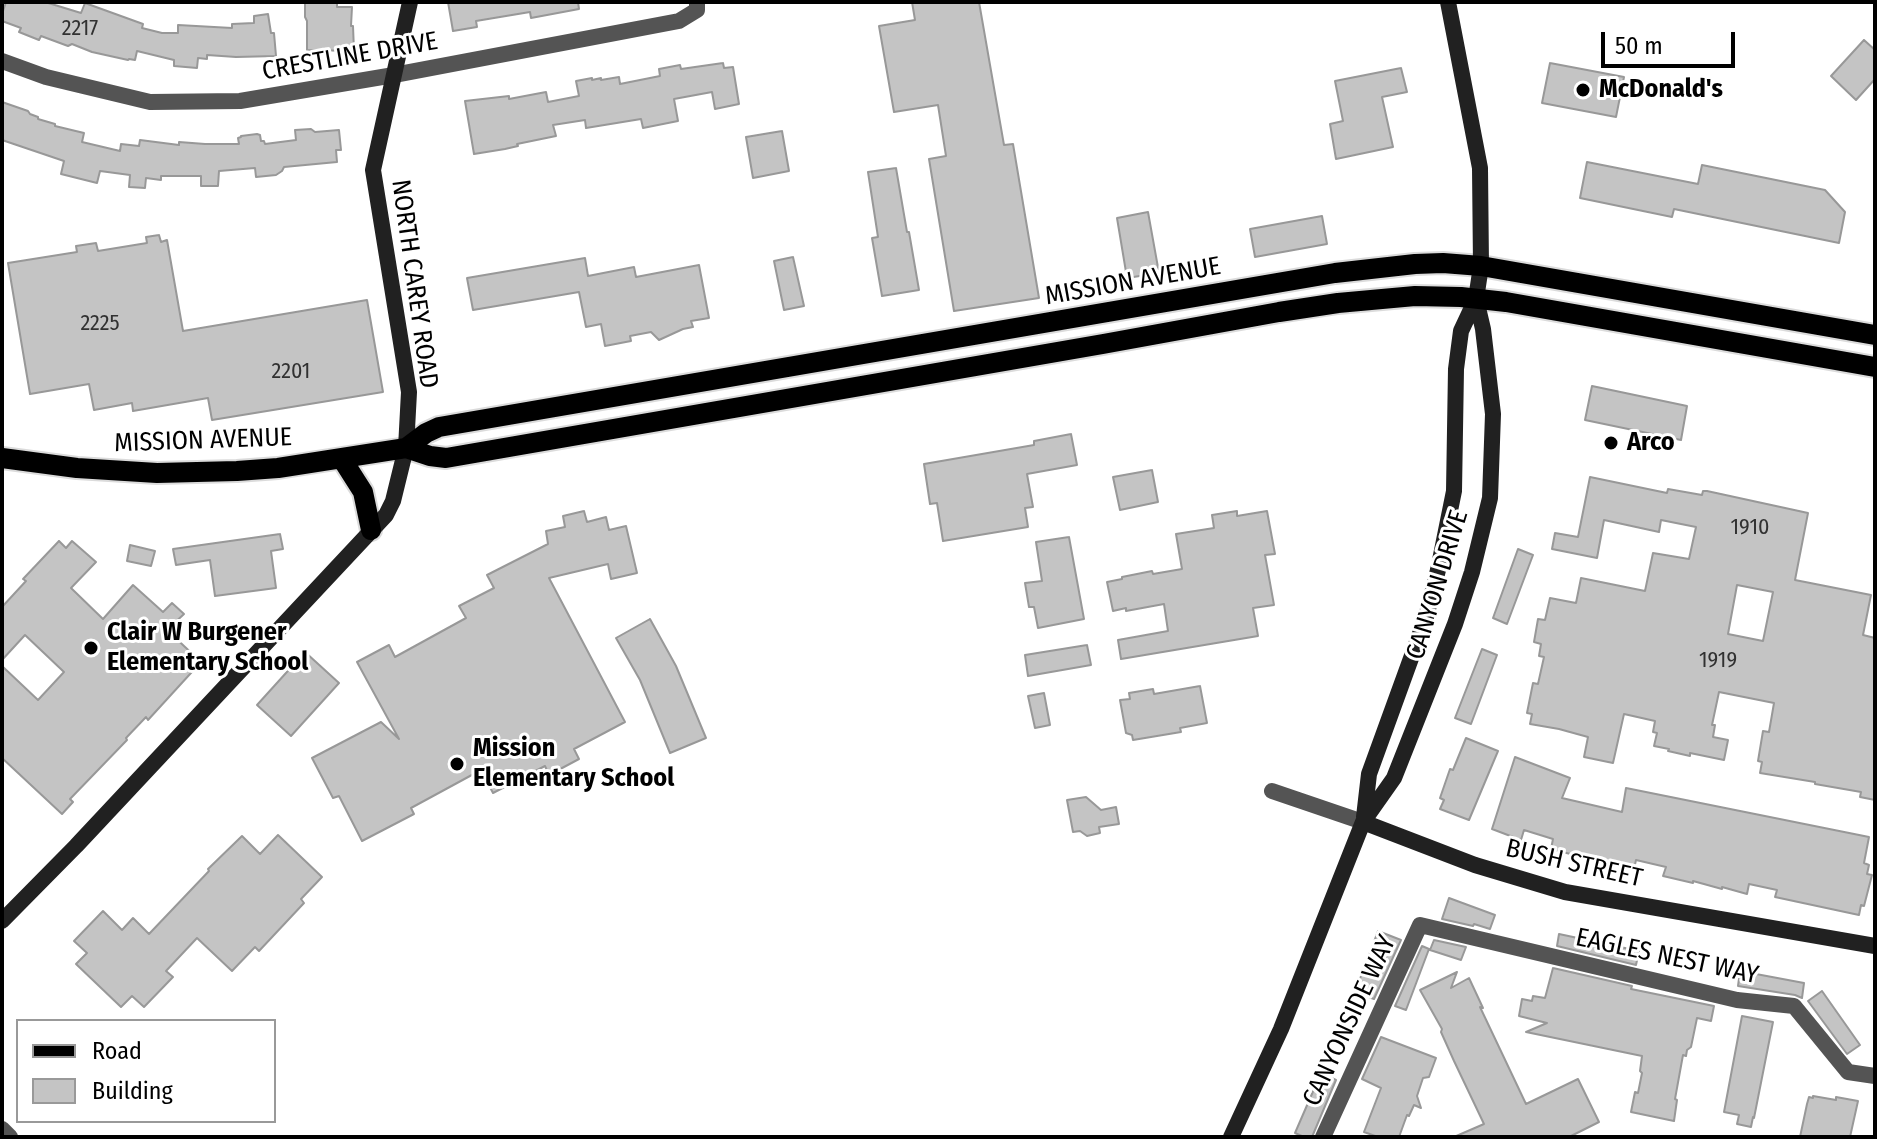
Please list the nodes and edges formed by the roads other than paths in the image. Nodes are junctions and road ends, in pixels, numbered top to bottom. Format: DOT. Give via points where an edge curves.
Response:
graph roads {
  1 [pos="410,2"];
  2 [pos="697,2"];
  3 [pos="1448,2"];
  4 [pos="2,61"];
  5 [pos="394,75"];
  6 [pos="1481,266"];
  7 [pos="1476,299"];
  8 [pos="1875,335"];
  9 [pos="1774,349"];
  10 [pos="1875,355"];
  11 [pos="1875,367"];
  12 [pos="406,448"];
  13 [pos="2,458"];
  14 [pos="342,459"];
  15 [pos="371,530"];
  16 [pos="1272,791"];
  17 [pos="1363,822"];
  18 [pos="2,921"];
  19 [pos="1420,925"];
  20 [pos="1875,946"];
  21 [pos="1875,1076"];
  22 [pos="2,1129"];
  23 [pos="10,1137"];
  24 [pos="1231,1137"];
  25 [pos="1323,1137"];
  1 -- 5 [label="main road, NORTH CAREY ROAD"];
  2 -- 5 [label="street, CRESTLINE DRIVE" via="697,10 679,21"];
  3 -- 6 [label="main road, CANYON DRIVE" via="1480,168"];
  4 -- 5 [label="street, CRESTLINE DRIVE" via="150,102 240,101"];
  5 -- 12 [label="main road, NORTH CAREY ROAD" via="373,170 409,392"];
  6 -- 7 [label="main road, CANYON DRIVE"];
  6 -- 8 [label="main road, MISSION AVENUE"];
  6 -- 12 [label="main road, MISSION AVENUE" via="1415,264 1335,273 439,427"];
  7 -- 9 [label="main road, MISSION AVENUE"];
  7 -- 12 [label="main road, MISSION AVENUE" via="1415,296 1279,312 446,458"];
  7 -- 17 [label="main road, CANYON DRIVE" via="1461,331 1454,491 1438,570 1369,774"];
  7 -- 17 [label="main road, CANYON DRIVE" via="1493,414 1490,498 1455,624 1394,778"];
  9 -- 10 [label="main road" via="1787,342"];
  9 -- 11 [label="main road, MISSION AVENUE"];
  12 -- 14 [label="main road, MISSION AVENUE"];
  12 -- 15 [label="main road, NORTH CAREY ROAD" via="393,501"];
  13 -- 14 [label="main road, MISSION AVENUE" via="157,473 237,471"];
  14 -- 15 [label="main road" via="363,492"];
  15 -- 18 [label="main road, NORTH CAREY ROAD"];
  16 -- 17 [label="street, BUSH STREET"];
  17 -- 20 [label="main road, BUSH STREET" via="1565,892"];
  17 -- 24 [label="main road, CANYON DRIVE" via="1281,1029"];
  19 -- 21 [label="street, EAGLES NEST WAY" via="1737,1000 1794,1006 1848,1072"];
  19 -- 25 [label="street, CANYONSIDE WAY"];
  22 -- 23 [label="street"];
}
